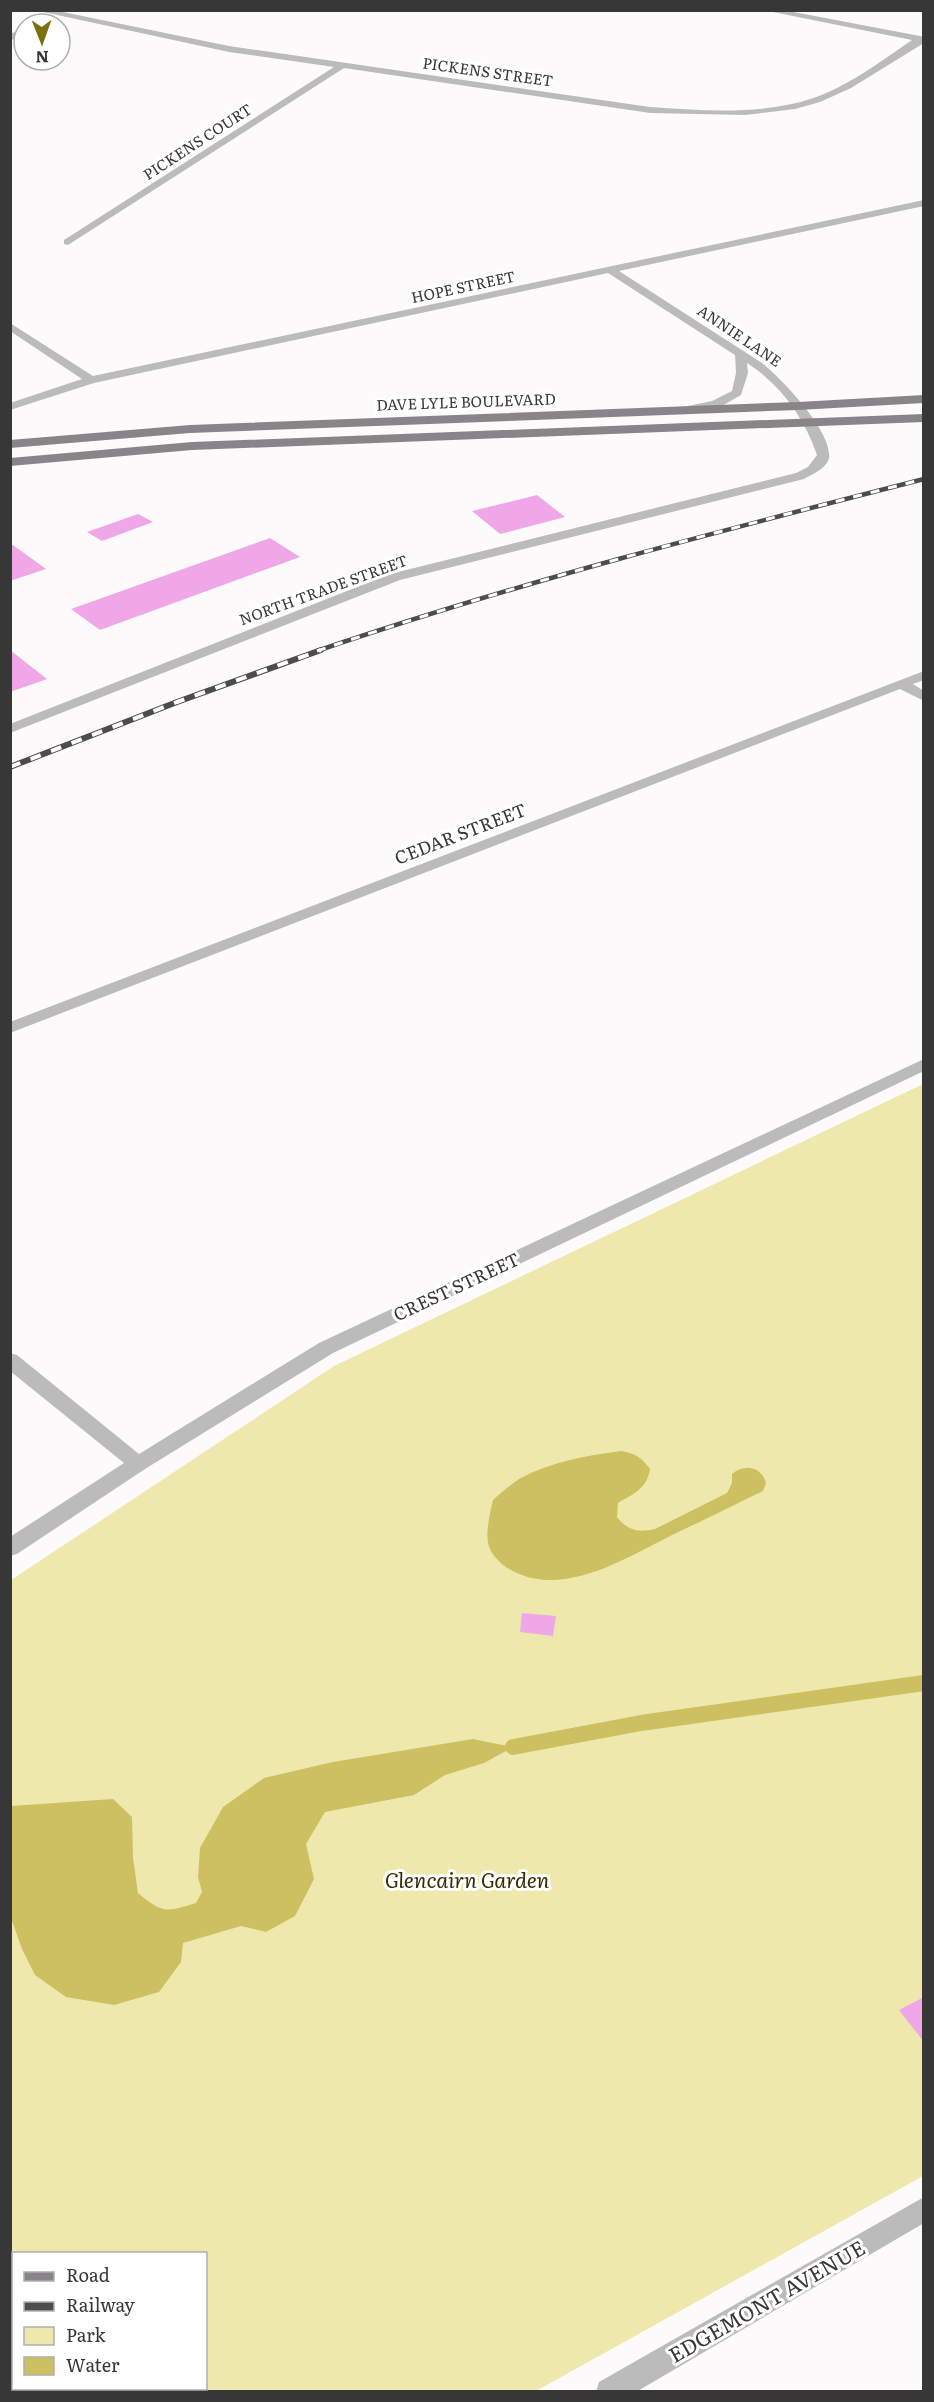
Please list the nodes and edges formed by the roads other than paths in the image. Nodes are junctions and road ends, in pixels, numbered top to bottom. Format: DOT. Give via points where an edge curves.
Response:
graph roads {
  1 [pos="38,10"];
  2 [pos="767,10"];
  3 [pos="58,12"];
  4 [pos="72,15"];
  5 [pos="922,39"];
  6 [pos="343,65"];
  7 [pos="924,203"];
  8 [pos="68,242"];
  9 [pos="610,270"];
  10 [pos="10,326"];
  11 [pos="741,354"];
  12 [pos="91,380"];
  13 [pos="924,399"];
  14 [pos="798,406"];
  15 [pos="10,407"];
  16 [pos="687,410"];
  17 [pos="924,418"];
  18 [pos="810,423"];
  19 [pos="10,444"];
  20 [pos="10,462"];
  21 [pos="763,485"];
  22 [pos="924,675"];
  23 [pos="902,684"];
  24 [pos="924,696"];
  25 [pos="10,729"];
  26 [pos="10,1028"];
  27 [pos="924,1064"];
  28 [pos="10,1360"];
  29 [pos="138,1464"];
  30 [pos="10,1548"];
  31 [pos="924,2209"];
  32 [pos="622,2388"];
  1 -- 3 [label="street, PICKENS STREET"];
  2 -- 5 [label="street"];
  4 -- 6 [label="street, PICKENS STREET" via="229,49"];
  5 -- 6 [label="street, PICKENS STREET" via="830,95 781,107 723,112 650,110"];
  6 -- 8 [label="street, PICKENS COURT"];
  7 -- 9 [label="street, HOPE STREET"];
  9 -- 11 [label="street, ANNIE LANE"];
  9 -- 12 [label="street, HOPE STREET"];
  10 -- 12 [label="street"];
  11 -- 14 [label="street, ANNIE LANE" via="777,380"];
  11 -- 16 [label="street" via="742,374 737,393 716,404"];
  12 -- 15 [label="street, HOPE STREET"];
  13 -- 14 [label="main road, DAVE LYLE BOULEVARD"];
  14 -- 16 [label="main road, DAVE LYLE BOULEVARD"];
  14 -- 18 [label="street, ANNIE LANE"];
  16 -- 19 [label="main road, DAVE LYLE BOULEVARD" via="189,429"];
  17 -- 18 [label="main road, DAVE LYLE BOULEVARD"];
  18 -- 20 [label="main road, DAVE LYLE BOULEVARD" via="192,446"];
  18 -- 21 [label="street, ANNIE LANE" via="820,444 822,460 800,476"];
  21 -- 25 [label="street, NORTH TRADE STREET" via="395,577"];
  22 -- 23 [label="street, CEDAR STREET"];
  23 -- 24 [label="street"];
  23 -- 26 [label="street, CEDAR STREET"];
  27 -- 29 [label="street, CREST STREET" via="326,1348"];
  28 -- 29 [label="street"];
  29 -- 30 [label="street, CREST STREET"];
  31 -- 32 [label="street, EDGEMONT AVENUE"];
}
